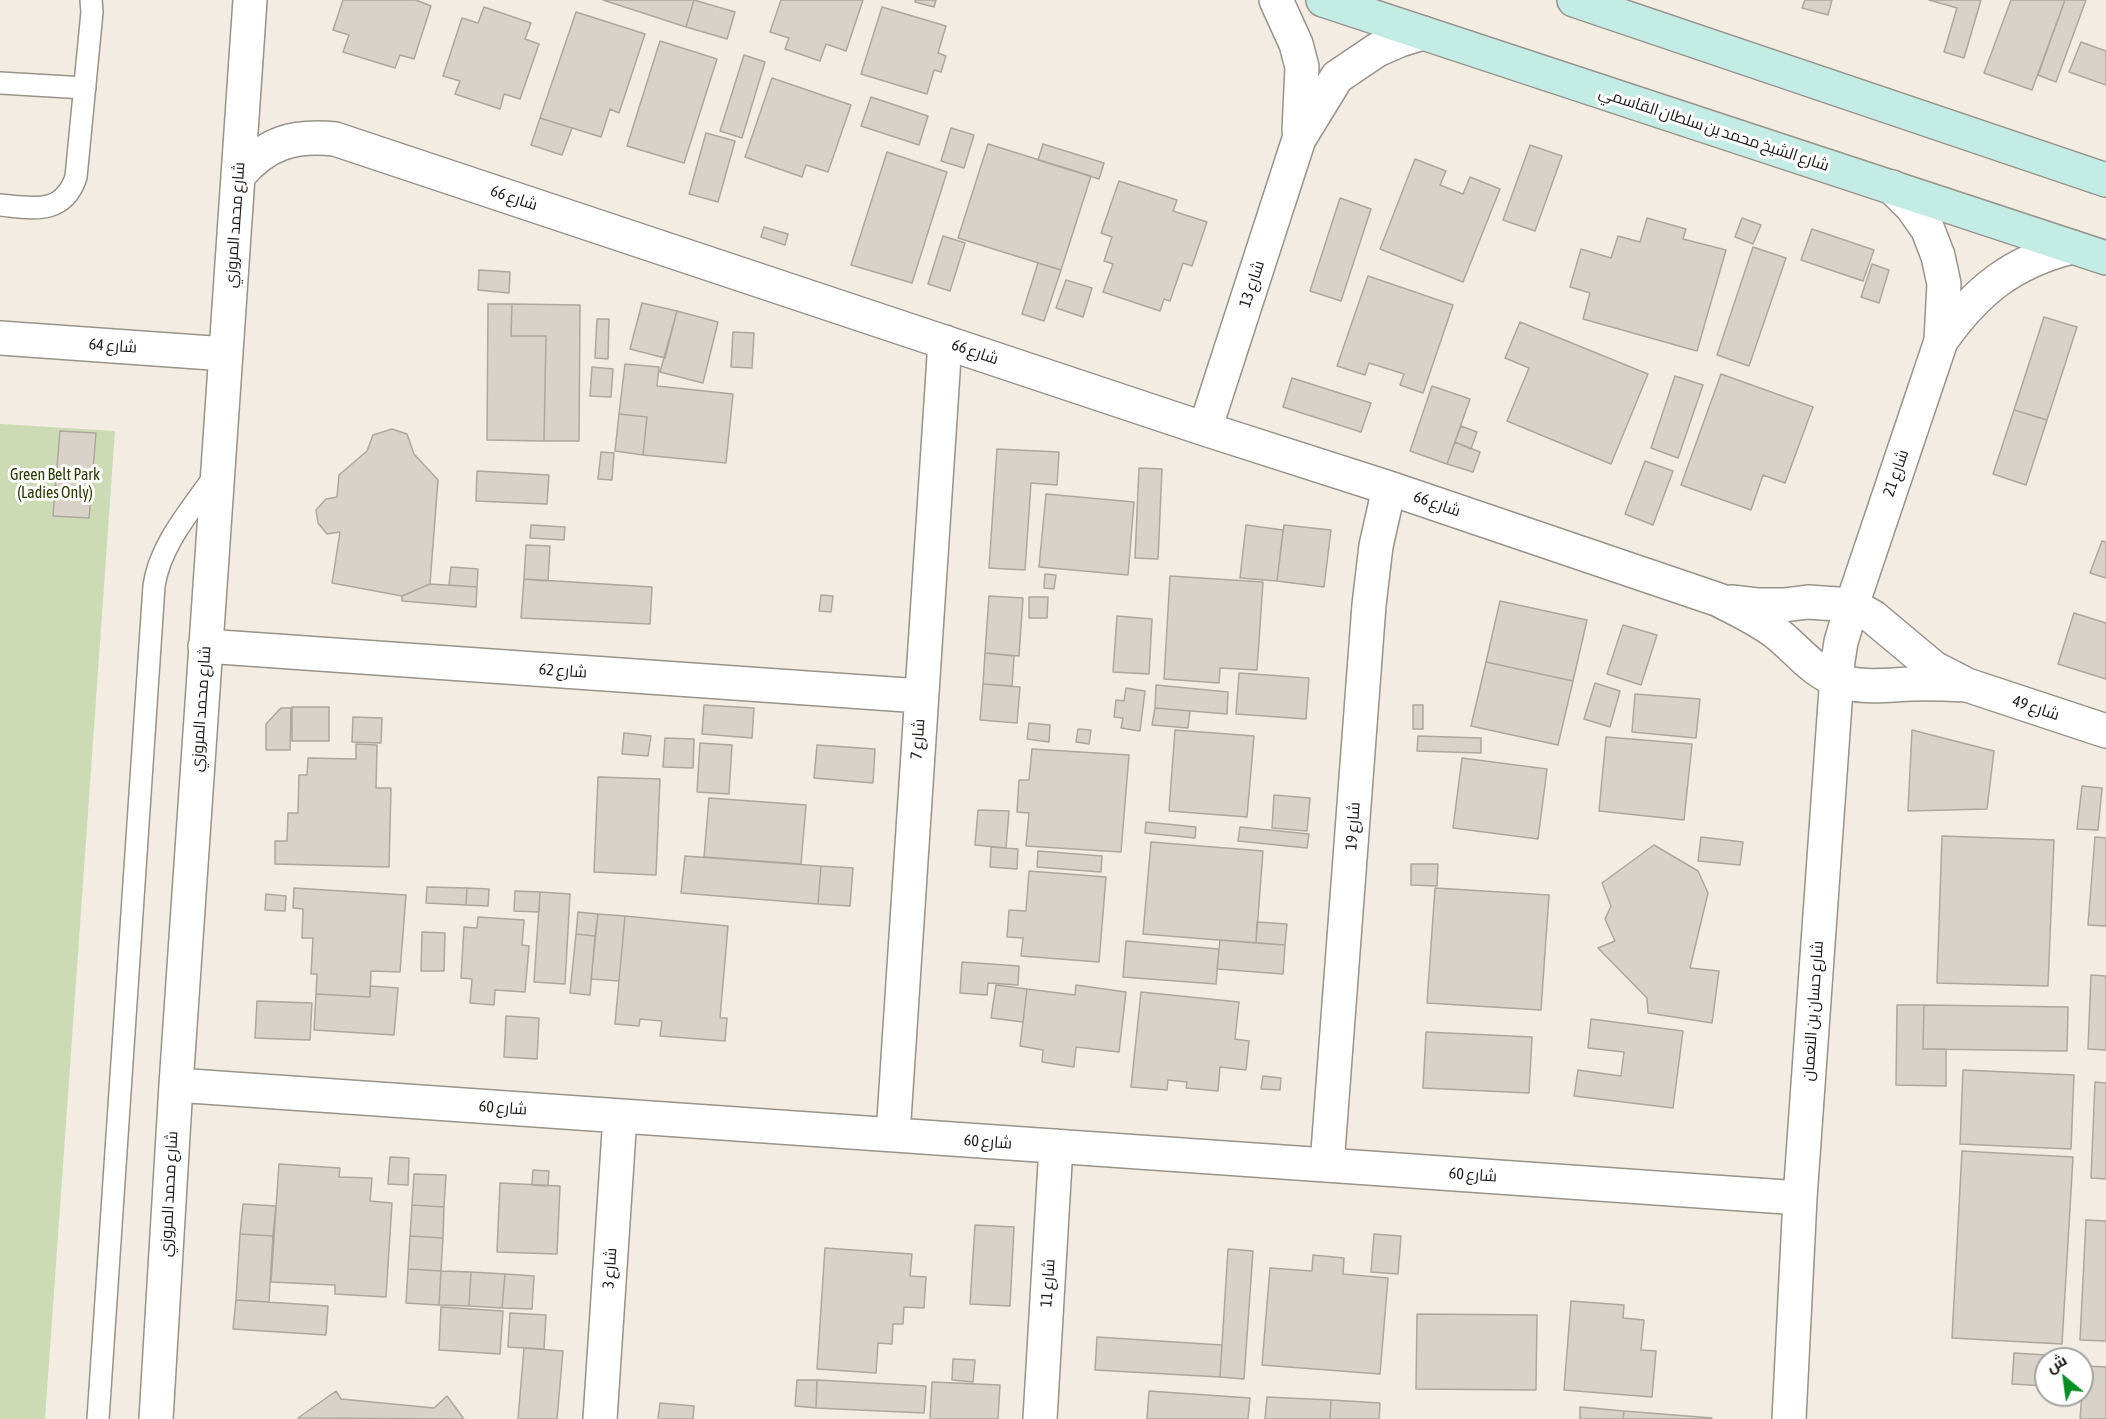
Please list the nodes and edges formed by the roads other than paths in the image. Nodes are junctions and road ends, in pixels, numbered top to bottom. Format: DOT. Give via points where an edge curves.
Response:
graph roads {
  1 [pos="91,0"];
  2 [pos="250,0"];
  3 [pos="1276,0"];
  4 [pos="1323,0"];
  5 [pos="1577,1"];
  6 [pos="1424,33"];
  7 [pos="0,83"];
  8 [pos="85,88"];
  9 [pos="1299,139"];
  10 [pos="239,175"];
  11 [pos="2106,180"];
  12 [pos="1892,187"];
  13 [pos="0,205"];
  14 [pos="2072,247"];
  15 [pos="2106,258"];
  16 [pos="0,338"];
  17 [pos="1941,341"];
  18 [pos="945,342"];
  19 [pos="226,354"];
  20 [pos="1205,429"];
  21 [pos="218,471"];
  22 [pos="1389,488"];
  23 [pos="1719,600"];
  24 [pos="1852,605"];
  25 [pos="206,646"];
  26 [pos="1837,680"];
  27 [pos="1966,685"];
  28 [pos="921,696"];
  29 [pos="2106,731"];
  30 [pos="176,1085"];
  31 [pos="620,1116"];
  32 [pos="893,1135"];
  33 [pos="1056,1146"];
  34 [pos="1327,1165"];
  35 [pos="1800,1198"];
  36 [pos="98,1419"];
  37 [pos="156,1419"];
  38 [pos="600,1419"];
  39 [pos="1040,1419"];
  40 [pos="1790,1419"];
  1 -- 8 [label="lane"];
  2 -- 10 [label="street, شارع محمد المروزي"];
  3 -- 9 [label="street, شارع 13" via="1302,67"];
  4 -- 6 [label="main road, شارع الشيخ محمد بن سلطان القاسمي"];
  5 -- 11 [label="main road"];
  6 -- 9 [label="street, شارع 13" via="1377,50 1337,77"];
  6 -- 12 [label="main road, شارع الشيخ محمد بن سلطان القاسمي"];
  7 -- 8 [label="lane"];
  8 -- 13 [label="lane" via="73,187 51,207"];
  9 -- 20 [label="street, شارع 13"];
  10 -- 18 [label="street, شارع 66" via="252,159 270,147 313,137 335,139"];
  10 -- 19 [label="street, شارع محمد المروزي"];
  12 -- 14 [label="main road, شارع الشيخ محمد بن سلطان القاسمي"];
  12 -- 17 [label="street, شارع 21" via="1928,230 1938,256 1944,284"];
  14 -- 15 [label="main road, شارع الشيخ محمد بن سلطان القاسمي"];
  14 -- 17 [label="street, شارع 21" via="2046,254 1997,281 1975,298"];
  16 -- 19 [label="street, شارع 64"];
  17 -- 24 [label="street, شارع 21"];
  18 -- 20 [label="street, شارع 66"];
  18 -- 28 [label="street, شارع 7"];
  19 -- 21 [label="street, شارع محمد المروزي"];
  20 -- 22 [label="street, شارع 66"];
  21 -- 25 [label="street, شارع محمد المروزي"];
  21 -- 36 [label="lane" via="167,545 154,586"];
  22 -- 23 [label="street, شارع 66"];
  22 -- 34 [label="street, شارع 19" via="1376,546 1370,605"];
  23 -- 24 [label="street, شارع 66" via="1757,605"];
  23 -- 26 [label="street, شارع 66" via="1775,632 1810,664"];
  24 -- 26 [label="street, شارع حسان بن النعمان" via="1841,642"];
  24 -- 27 [label="street, شارع 49" via="1873,617 1934,668"];
  25 -- 28 [label="street, شارع 62"];
  25 -- 30 [label="street, شارع محمد المروزي"];
  26 -- 27 [label="street, شارع 49" via="1873,687"];
  26 -- 35 [label="street, شارع حسان بن النعمان"];
  27 -- 29 [label="street, شارع 49"];
  28 -- 32 [label="street, شارع 7"];
  30 -- 31 [label="street, شارع 60"];
  30 -- 37 [label="street, شارع محمد المروزي"];
  31 -- 32 [label="street, شارع 60"];
  31 -- 38 [label="street, شارع 3"];
  32 -- 33 [label="street, شارع 60"];
  33 -- 34 [label="street, شارع 60"];
  33 -- 39 [label="street, شارع 11"];
  34 -- 35 [label="street, شارع 60"];
  35 -- 40 [label="street, شارع حسان بن النعمان"];
}
